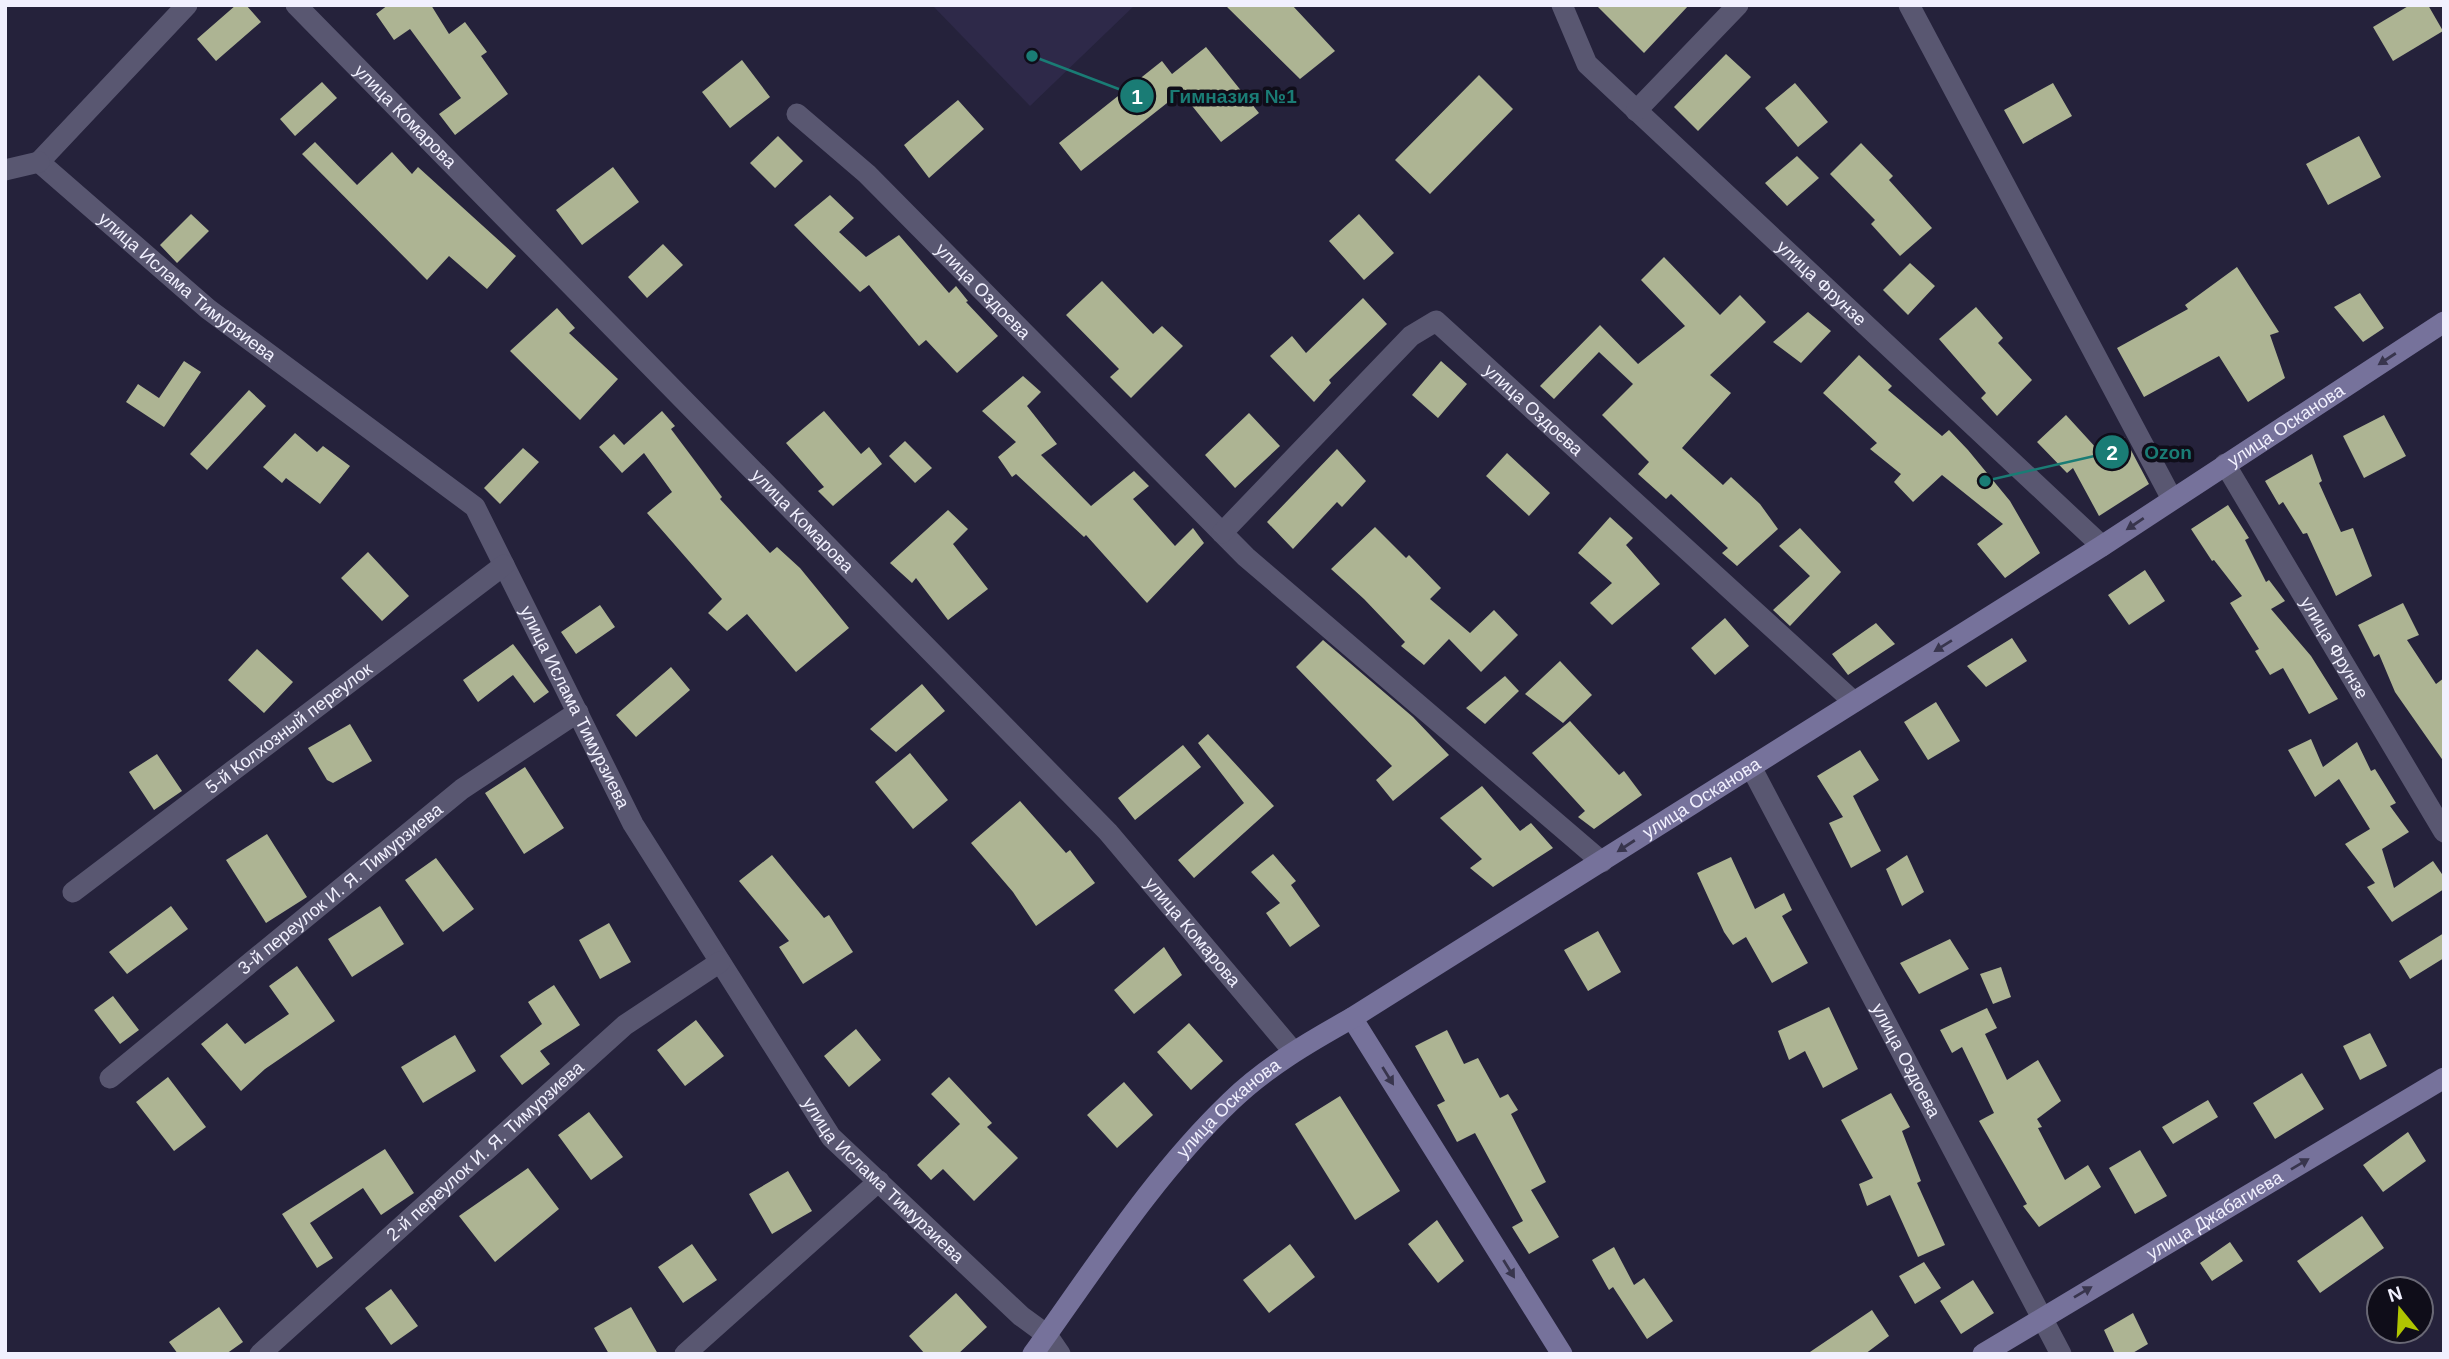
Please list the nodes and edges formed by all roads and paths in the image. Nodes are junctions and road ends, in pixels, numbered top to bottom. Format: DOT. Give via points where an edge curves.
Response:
graph roads {
  1 [pos="187,5"];
  2 [pos="296,5"];
  3 [pos="1562,5"];
  4 [pos="1738,5"];
  5 [pos="1909,5"];
  6 [pos="1636,111"];
  7 [pos="797,114"];
  8 [pos="39,162"];
  9 [pos="5,170"];
  10 [pos="2444,321"];
  11 [pos="2225,464"];
  12 [pos="2172,499"];
  13 [pos="1222,533"];
  14 [pos="2102,545"];
  15 [pos="504,565"];
  16 [pos="1854,702"];
  17 [pos="578,712"];
  18 [pos="1751,767"];
  19 [pos="2444,832"];
  20 [pos="1602,862"];
  21 [pos="73,892"];
  22 [pos="720,962"];
  23 [pos="1352,1018"];
  24 [pos="1293,1051"];
  25 [pos="110,1078"];
  26 [pos="2444,1078"];
  27 [pos="879,1181"];
  28 [pos="2043,1316"];
  29 [pos="1047,1335"];
  30 [pos="260,1354"];
  31 [pos="685,1354"];
  32 [pos="1033,1354"];
  33 [pos="1060,1354"];
  34 [pos="1562,1354"];
  35 [pos="1983,1354"];
  36 [pos="2061,1354"];
  1 -- 8 [label="street"];
  2 -- 24 [label="street, улица Комарова" via="1108,832"];
  3 -- 6 [label="street, улица Фрунзе" via="1587,64"];
  4 -- 6 [label="street"];
  5 -- 12 [label="street"];
  6 -- 14 [label="street, улица Фрунзе"];
  7 -- 13 [label="street, улица Оздоева" via="867,174"];
  8 -- 9 [label="street"];
  8 -- 15 [label="street, улица Ислама Тимурзиева" via="208,309 475,507"];
  10 -- 11 [label="main road, улица Осканова, one-way"];
  11 -- 12 [label="main road, улица Осканова"];
  11 -- 19 [label="street, улица Фрунзе"];
  12 -- 14 [label="main road, улица Осканова, one-way"];
  13 -- 16 [label="street, улица Оздоева" via="1411,336 1436,321"];
  13 -- 20 [label="street, улица Оздоева"];
  14 -- 16 [label="main road, улица Осканова, one-way"];
  15 -- 17 [label="street, улица Ислама Тимурзиева"];
  15 -- 21 [label="street, 5-й Колхозный переулок"];
  16 -- 18 [label="main road, улица Осканова"];
  17 -- 22 [label="street, улица Ислама Тимурзиева" via="633,824"];
  17 -- 25 [label="street, 3-й переулок И. Я. Тимурзиева" via="462,789"];
  18 -- 20 [label="main road, улица Осканова, one-way"];
  18 -- 28 [label="street, улица Оздоева"];
  20 -- 23 [label="main road, улица Осканова"];
  22 -- 27 [label="street, улица Ислама Тимурзиева" via="831,1137"];
  22 -- 30 [label="street, 2-й переулок И. Я. Тимурзиева" via="625,1025"];
  23 -- 24 [label="main road, улица Осканова"];
  23 -- 34 [label="main road, one-way"];
  24 -- 29 [label="main road, улица Осканова" via="1230,1101 1154,1186"];
  28 -- 26 [label="main road, улица Джабагиева, one-way"];
  27 -- 29 [label="street, улица Ислама Тимурзиева" via="1021,1316"];
  27 -- 31 [label="street"];
  28 -- 35 [label="main road, улица Джабагиева"];
  28 -- 36 [label="street, улица Оздоева"];
  29 -- 32 [label="main road, улица Осканова"];
  29 -- 33 [label="street, улица Ислама Тимурзиева"];
}
